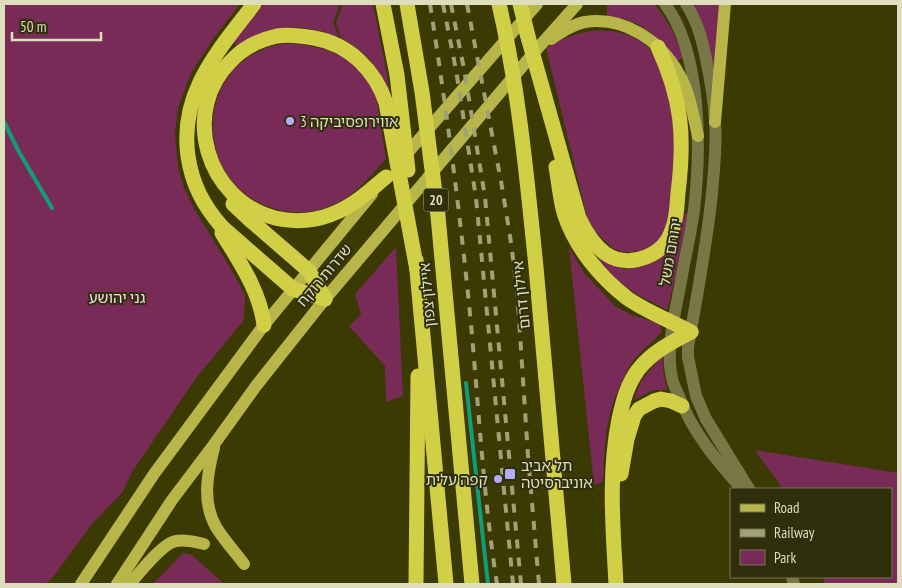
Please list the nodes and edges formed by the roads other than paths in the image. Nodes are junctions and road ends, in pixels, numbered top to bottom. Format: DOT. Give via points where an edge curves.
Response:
graph roads {
  1 [pos="254,4"];
  2 [pos="383,4"];
  3 [pos="407,4"];
  4 [pos="499,4"];
  5 [pos="520,4"];
  6 [pos="538,4"];
  7 [pos="577,4"];
  8 [pos="665,4"];
  9 [pos="686,4"];
  10 [pos="725,4"];
  11 [pos="658,47"];
  12 [pos="537,49"];
  13 [pos="716,122"];
  14 [pos="204,130"];
  15 [pos="698,136"];
  16 [pos="559,160"];
  17 [pos="386,177"];
  18 [pos="205,206"];
  19 [pos="417,270"];
  20 [pos="309,271"];
  21 [pos="293,289"];
  22 [pos="325,299"];
  23 [pos="674,322"];
  24 [pos="264,325"];
  25 [pos="691,332"];
  26 [pos="671,342"];
  27 [pos="423,399"];
  28 [pos="682,406"];
  29 [pos="215,443"];
  30 [pos="741,488"];
  31 [pos="749,488"];
  32 [pos="613,520"];
  33 [pos="204,544"];
  34 [pos="244,564"];
  35 [pos="81,584"];
  36 [pos="117,584"];
  37 [pos="130,584"];
  38 [pos="416,584"];
  39 [pos="446,584"];
  40 [pos="472,584"];
  41 [pos="564,584"];
  42 [pos="616,584"];
  1 -- 18 [label="highway" via="211,62 189,111 186,134 190,165"];
  2 -- 19 [label="highway, 20" via="397,75"];
  3 -- 40 [label="highway, איילון צפון / 20" via="438,216"];
  4 -- 41 [label="highway, איילון דרום" via="521,132"];
  5 -- 16 [label="highway"];
  6 -- 17 [label="main road, שדרות רוקח"];
  7 -- 12 [label="main road, שדרות רוקח"];
  8 -- 15 [label="street, ירוחם משל" via="680,29 688,55"];
  9 -- 13 [label="street" via="699,29 705,52"];
  10 -- 13 [label="main road"];
  11 -- 12 [label="main road" via="632,28 584,22 565,30"];
  11 -- 15 [label="main road" via="683,81"];
  11 -- 16 [label="highway" via="674,88 682,140 676,214 673,229 662,247 639,260 618,260 609,256 592,240 579,218"];
  12 -- 22 [label="main road, שדרות רוקח"];
  13 -- 25 [label="street" via="710,214"];
  14 -- 17 [label="highway" via="210,160 225,186 254,210 270,216 302,221 333,214 353,204"];
  14 -- 19 [label="highway" via="210,93 218,77 227,64 251,45 279,36 299,36 321,39 344,48 370,70 384,97"];
  14 -- 20 [label="highway" via="208,165 221,189 248,219"];
  15 -- 23 [label="street, ירוחם משל" via="694,212"];
  16 -- 23 [label="highway" via="565,215 588,259 628,298"];
  17 -- 20 [label="main road, שדרות רוקח"];
  18 -- 21 [label="highway" via="222,227"];
  18 -- 24 [label="highway" via="250,280"];
  19 -- 27 [label="highway, 20"];
  20 -- 21 [label="main road, שדרות רוקח"];
  20 -- 22 [label="highway"];
  21 -- 22 [label="highway"];
  21 -- 24 [label="main road, שדרות רוקח"];
  22 -- 29 [label="main road, שדרות רוקח"];
  23 -- 25 [label="highway"];
  23 -- 26 [label="street, ירוחם משל"];
  24 -- 35 [label="main road, שדרות רוקח" via="149,481"];
  25 -- 26 [label="highway"];
  25 -- 31 [label="street" via="688,357 696,396 706,419"];
  26 -- 28 [label="street, ירוחם משל" via="672,378"];
  26 -- 32 [label="highway" via="639,369 622,403 613,462"];
  27 -- 38 [label="highway"];
  27 -- 39 [label="highway, 20"];
  28 -- 30 [label="street, ירוחם משל" via="707,448"];
  28 -- 32 [label="highway" via="672,401 654,400 634,416"];
  29 -- 34 [label="main road" via="206,485 210,514 223,538"];
  29 -- 36 [label="main road, שדרות רוקח" via="164,510"];
  32 -- 42 [label="highway"];
  33 -- 37 [label="main road" via="186,540 173,542"];
}
